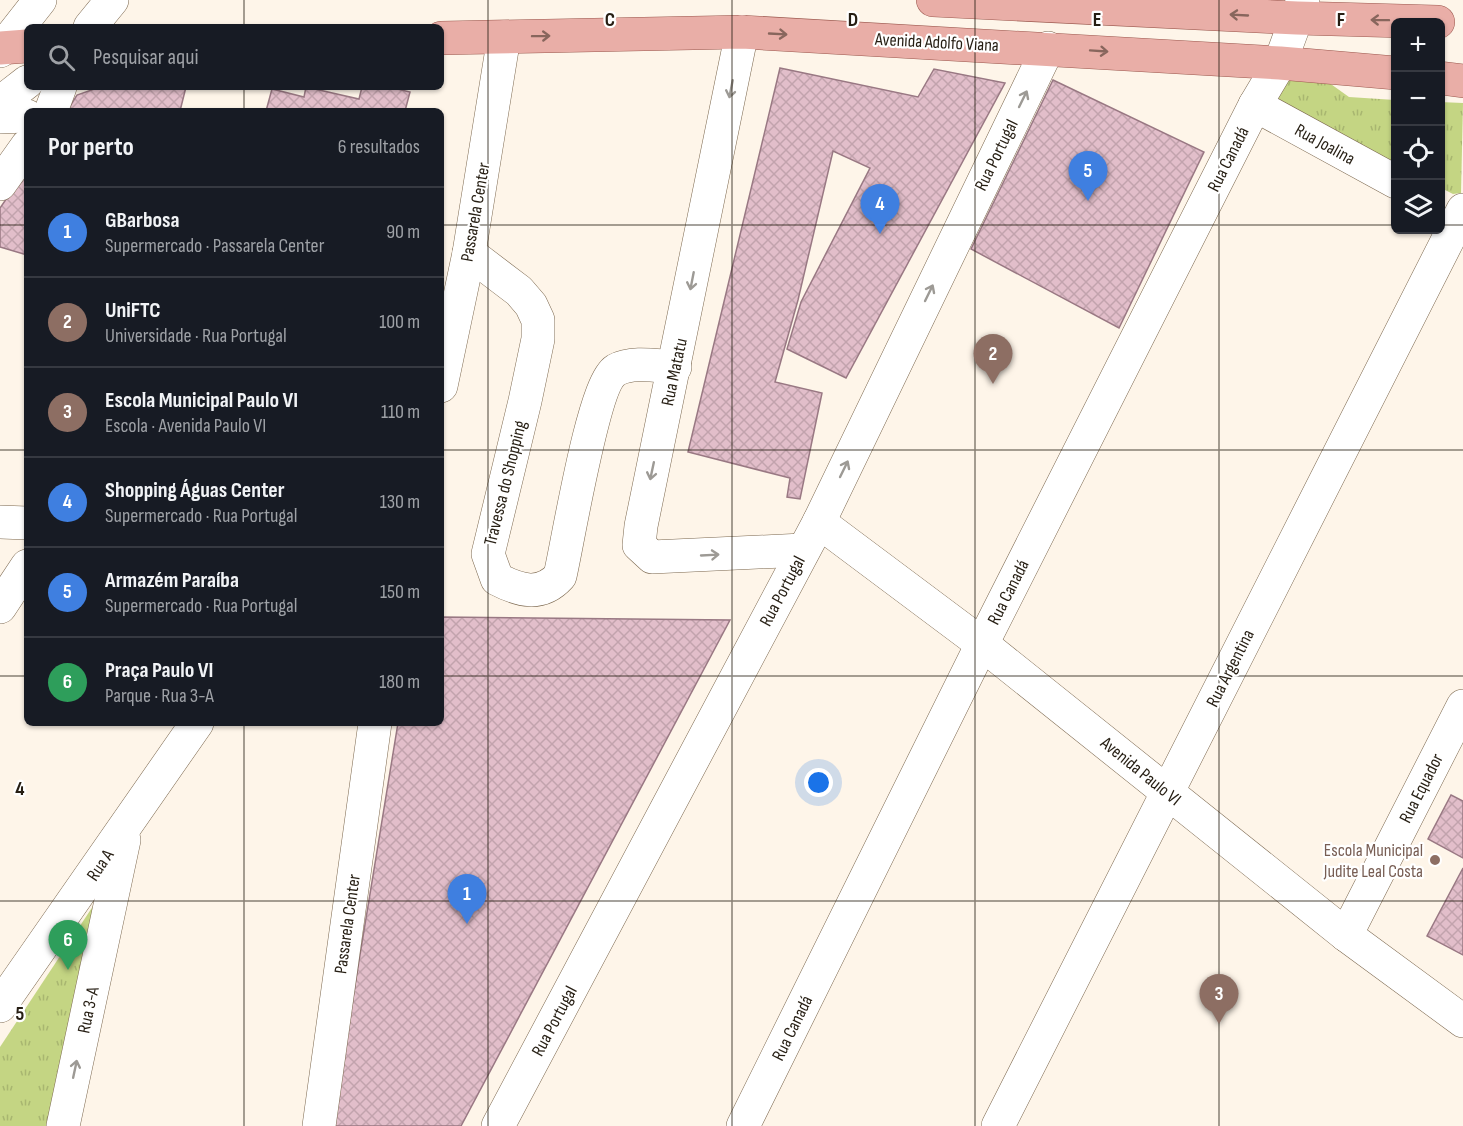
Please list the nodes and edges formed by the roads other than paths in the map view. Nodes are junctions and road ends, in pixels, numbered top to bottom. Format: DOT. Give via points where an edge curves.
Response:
graph roads {
  1 [pos="40,0"];
  2 [pos="112,0"];
  3 [pos="933,0"];
  4 [pos="998,1"];
  5 [pos="1300,9"];
  6 [pos="1391,18"];
  7 [pos="1445,23"];
  8 [pos="92,24"];
  9 [pos="1463,24"];
  10 [pos="742,32"];
  11 [pos="504,37"];
  12 [pos="444,38"];
  13 [pos="8,48"];
  14 [pos="1048,48"];
  15 [pos="1280,63"];
  16 [pos="1391,74"];
  17 [pos="1445,79"];
  18 [pos="1463,81"];
  19 [pos="24,84"];
  20 [pos="59,90"];
  21 [pos="0,103"];
  22 [pos="1255,105"];
  23 [pos="52,108"];
  24 [pos="24,116"];
  25 [pos="0,117"];
  26 [pos="24,150"];
  27 [pos="1391,180"];
  28 [pos="0,184"];
  29 [pos="1457,213"];
  30 [pos="469,253"];
  31 [pos="675,367"];
  32 [pos="444,372"];
  33 [pos="0,522"];
  34 [pos="819,522"];
  35 [pos="24,523"];
  36 [pos="804,550"];
  37 [pos="24,571"];
  38 [pos="0,608"];
  39 [pos="982,644"];
  40 [pos="1463,706"];
  41 [pos="195,726"];
  42 [pos="375,726"];
  43 [pos="1168,792"];
  44 [pos="128,823"];
  45 [pos="1346,935"];
  46 [pos="0,1006"];
  47 [pos="1463,1021"];
  48 [pos="63,1126"];
  49 [pos="319,1126"];
  50 [pos="498,1126"];
  51 [pos="743,1126"];
  52 [pos="998,1126"];
  1 -- 13 [label="street"];
  2 -- 8 [label="street"];
  3 -- 4 [label="main road"];
  5 -- 4 [label="main road, one-way"];
  6 -- 5 [label="main road, one-way"];
  5 -- 15 [label="street, Rua Canadá"];
  7 -- 9 [label="main road"];
  11 -- 10 [label="main road, Avenida Adolfo Viana, one-way"];
  10 -- 14 [label="main road, Avenida Adolfo Viana, one-way"];
  10 -- 31 [label="street, Rua Matatu, one-way"];
  11 -- 12 [label="main road, Avenida Adolfo Viana"];
  11 -- 30 [label="street, Passarela Center"];
  14 -- 15 [label="main road, Avenida Adolfo Viana, one-way"];
  34 -- 14 [label="street, Rua Portugal, one-way"];
  15 -- 16 [label="main road, Avenida Adolfo Viana"];
  15 -- 22 [label="street, Rua Canadá"];
  17 -- 18 [label="main road"];
  19 -- 21 [label="street"];
  20 -- 23 [label="street"];
  22 -- 27 [label="street, Rua Joalina"];
  22 -- 39 [label="street, Rua Canadá"];
  24 -- 25 [label="street"];
  26 -- 28 [label="street"];
  29 -- 43 [label="street, Rua Argentina"];
  30 -- 31 [label="street, Travessa do Shopping" via="519,291 538,320 538,339 525,401 488,554 497,579 510,586 538,591 560,576 604,383 615,370 636,365"];
  30 -- 32 [label="street, Passarela Center"];
  31 -- 36 [label="street, Rua Matatu, one-way" via="639,545 651,557"];
  33 -- 35 [label="street"];
  34 -- 36 [label="street, Rua Portugal"];
  34 -- 39 [label="street, Avenida Paulo VI"];
  36 -- 50 [label="street, Rua Portugal"];
  37 -- 38 [label="street"];
  39 -- 43 [label="street, Avenida Paulo VI"];
  39 -- 51 [label="street, Rua Canadá"];
  40 -- 45 [label="street, Rua Equador"];
  41 -- 44 [label="street, Rua A"];
  42 -- 49 [label="street, Passarela Center"];
  43 -- 45 [label="street, Avenida Paulo VI"];
  43 -- 52 [label="street, Rua Argentina"];
  44 -- 46 [label="street, Rua A"];
  48 -- 44 [label="street, Rua 3-A, one-way"];
  45 -- 47 [label="street, Avenida Paulo VI"];
}
